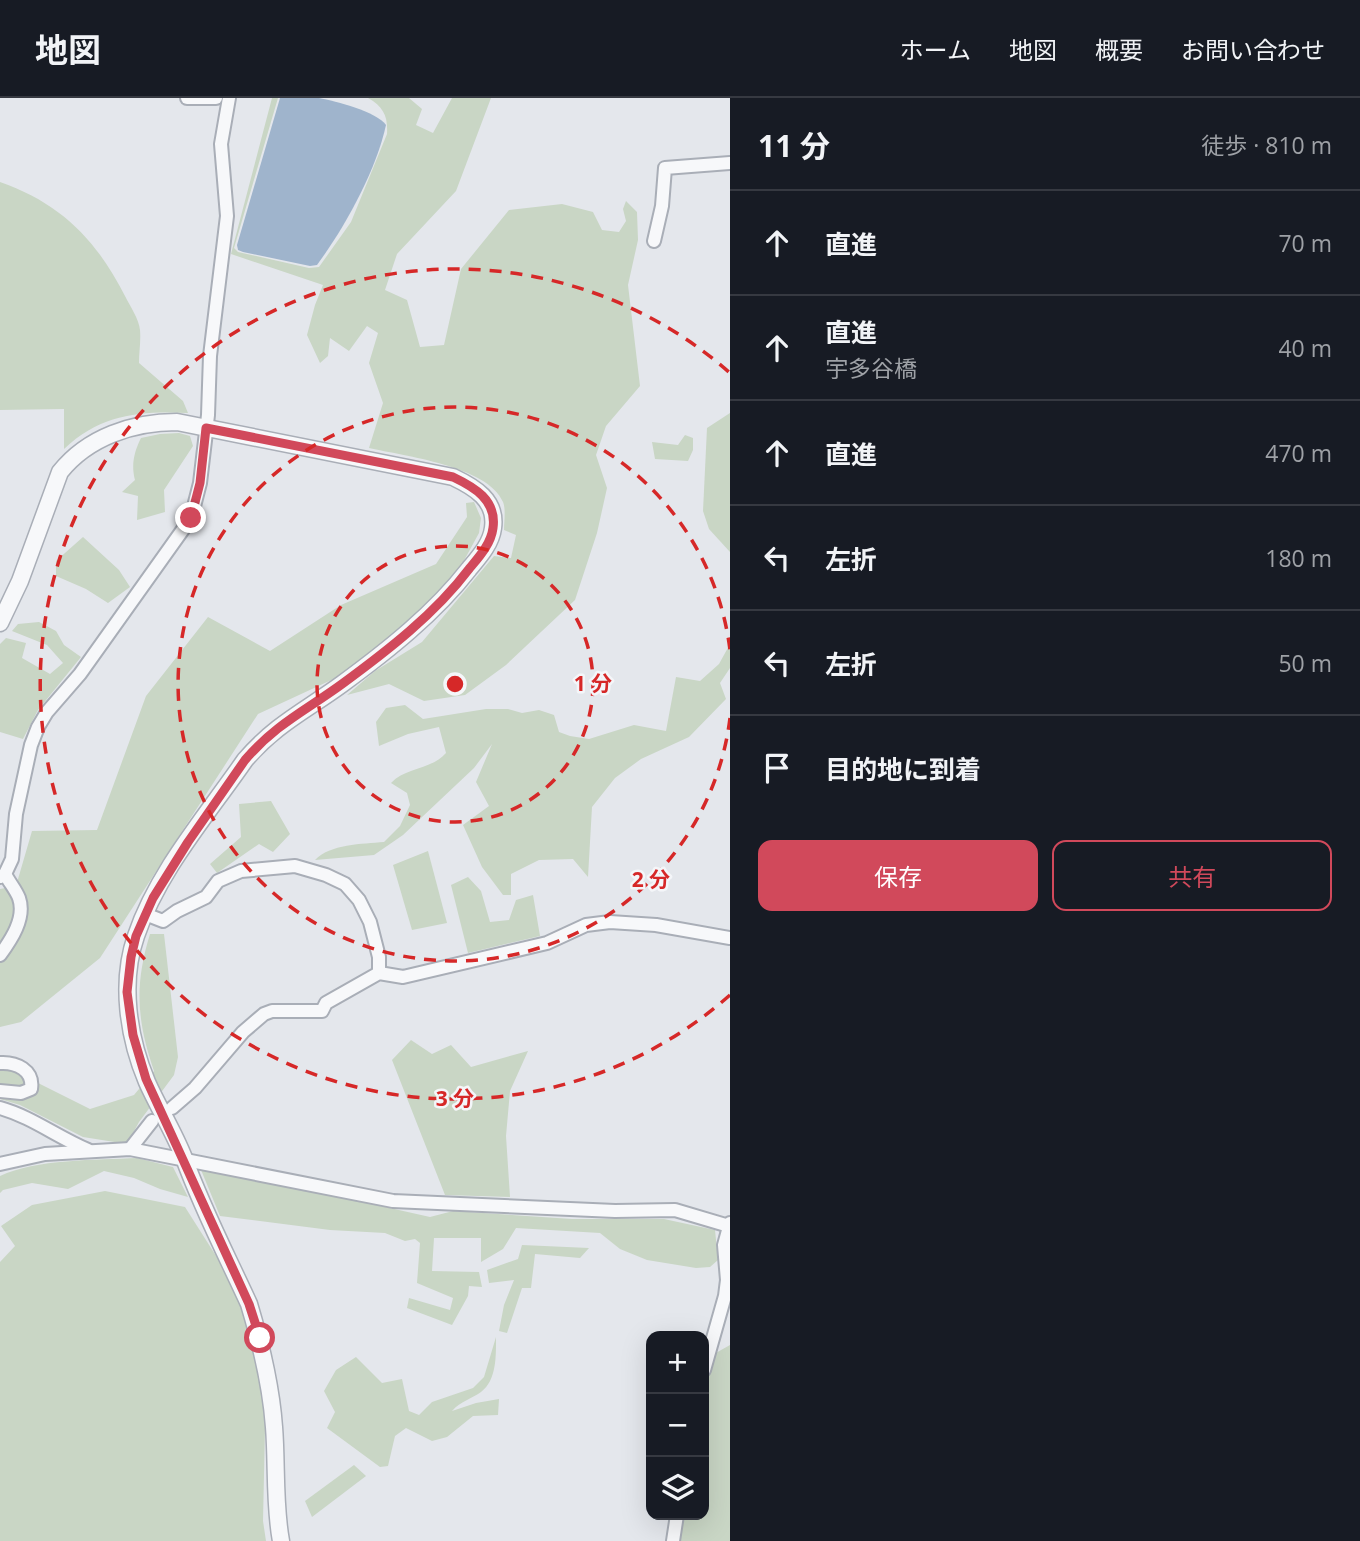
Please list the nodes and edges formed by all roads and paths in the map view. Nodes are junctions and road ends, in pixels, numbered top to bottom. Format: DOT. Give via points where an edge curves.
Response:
graph roads {
  1 [pos="187,98"];
  2 [pos="215,98"];
  3 [pos="229,98"];
  4 [pos="730,163"];
  5 [pos="654,241"];
  6 [pos="206,428"];
  7 [pos="0,623"];
  8 [pos="2,876"];
  9 [pos="145,914"];
  10 [pos="730,938"];
  11 [pos="0,955"];
  12 [pos="379,973"];
  13 [pos="0,1063"];
  14 [pos="0,1091"];
  15 [pos="0,1108"];
  16 [pos="172,1108"];
  17 [pos="152,1121"];
  18 [pos="130,1149"];
  19 [pos="92,1151"];
  20 [pos="185,1163"];
  21 [pos="0,1164"];
  22 [pos="730,1224"];
  23 [pos="709,1352"];
  24 [pos="676,1520"];
  25 [pos="281,1541"];
  26 [pos="673,1541"];
  1 -- 2 [label="street"];
  3 -- 6 [label="street" via="221,144 228,216 209,356"];
  4 -- 5 [label="street" via="665,168"];
  6 -- 7 [label="street" via="177,422 137,426 102,438 71,459 53,486"];
  6 -- 8 [label="street" via="191,518 38,727 16,814 12,859"];
  6 -- 9 [label="street" via="453,477 484,496 493,528 486,548 424,618 261,742 188,842"];
  8 -- 11 [label="street" via="20,899 21,910 15,934"];
  9 -- 12 [label="street" via="163,921 206,897 219,881 241,872 295,866 345,884 359,900 370,922"];
  9 -- 20 [label="street" via="128,975 131,1024 146,1079"];
  10 -- 12 [label="street" via="610,922 586,925 547,943 403,977"];
  12 -- 16 [label="street" via="326,1003 322,1011 264,1014"];
  13 -- 14 [label="street" via="12,1063 32,1082 30,1089 21,1093"];
  15 -- 19 [label="street" via="24,1115"];
  17 -- 18 [label="street"];
  18 -- 19 [label="street"];
  18 -- 20 [label="street"];
  19 -- 21 [label="street" via="45,1154"];
  20 -- 22 [label="street" via="393,1201 676,1210"];
  20 -- 25 [label="street" via="260,1338 274,1425"];
  22 -- 23 [label="street" via="724,1245 725,1296"];
  24 -- 26 [label="street"];
}
